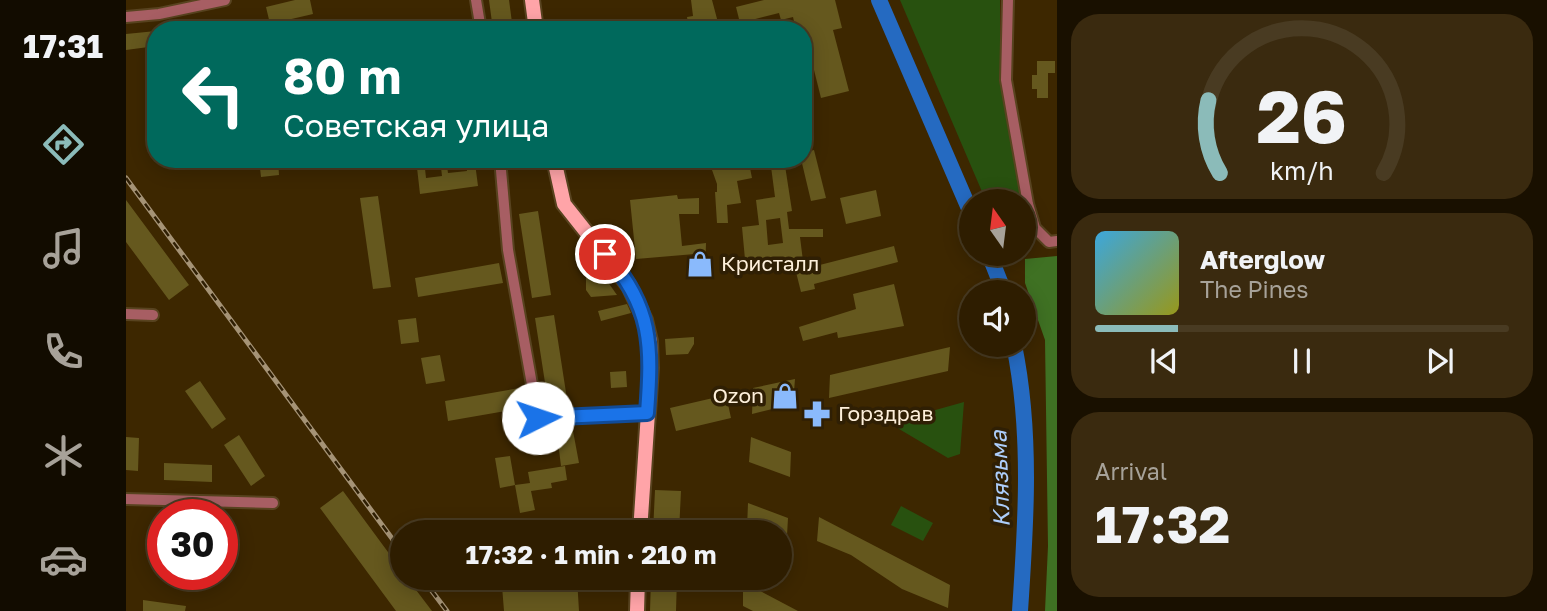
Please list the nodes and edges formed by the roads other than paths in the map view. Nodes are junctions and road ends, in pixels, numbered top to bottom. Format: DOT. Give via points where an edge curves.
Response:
graph roads {
  1 [pos="225,0"];
  2 [pos="476,0"];
  3 [pos="532,0"];
  4 [pos="1008,0"];
  5 [pos="126,16"];
  6 [pos="480,21"];
  7 [pos="535,21"];
  8 [pos="501,168"];
  9 [pos="556,168"];
  10 [pos="1057,241"];
  11 [pos="126,314"];
  12 [pos="153,315"];
  13 [pos="647,413"];
  14 [pos="126,499"];
  15 [pos="272,503"];
  16 [pos="641,520"];
  17 [pos="637,590"];
  18 [pos="636,611"];
  1 -- 5 [label="street"];
  2 -- 6 [label="street"];
  3 -- 7 [label="main road"];
  4 -- 10 [label="street" via="1006,80 1028,204 1035,228 1049,242"];
  8 -- 13 [label="street" via="508,250 538,418"];
  9 -- 13 [label="main road" via="564,204 622,276 645,320 650,341"];
  11 -- 12 [label="street"];
  13 -- 16 [label="main road"];
  14 -- 15 [label="street"];
  17 -- 18 [label="main road"];
}
